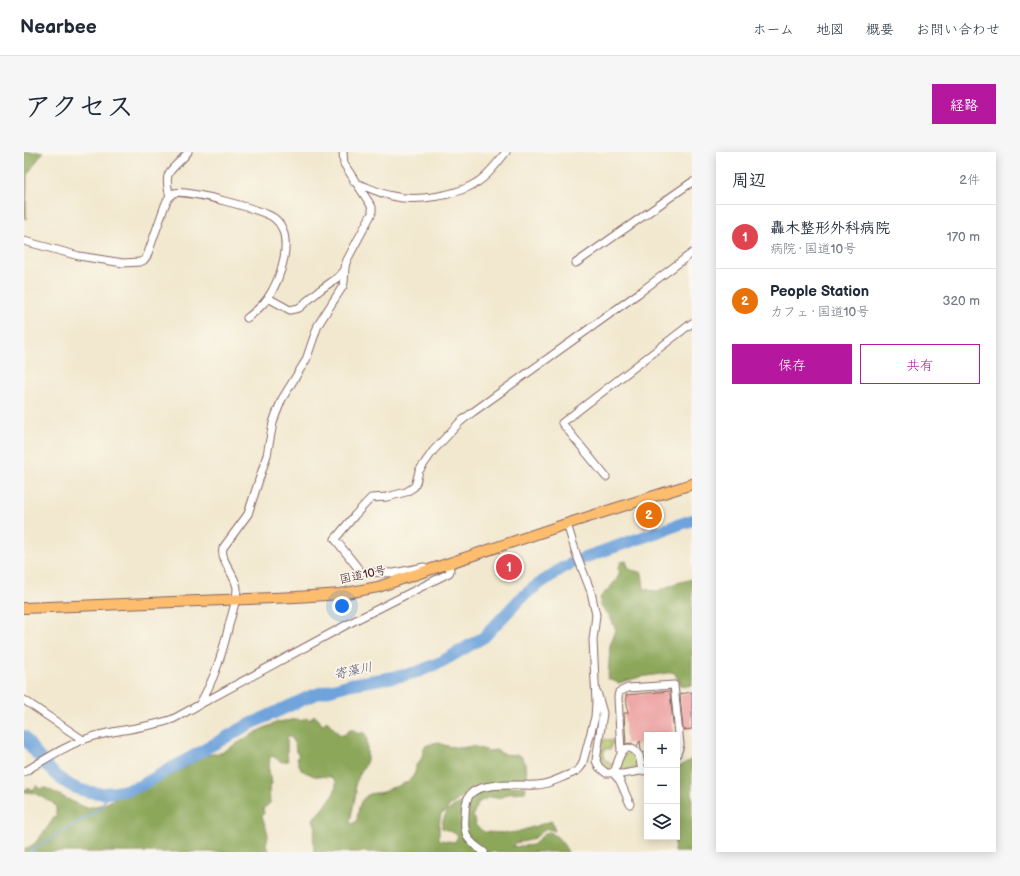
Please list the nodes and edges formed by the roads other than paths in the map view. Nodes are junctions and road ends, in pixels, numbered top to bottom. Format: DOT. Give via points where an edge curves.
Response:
graph roads {
  1 [pos="188,152"];
  2 [pos="343,152"];
  3 [pos="506,152"];
  4 [pos="354,182"];
  5 [pos="692,182"];
  6 [pos="170,197"];
  7 [pos="24,241"];
  8 [pos="692,253"];
  9 [pos="576,263"];
  10 [pos="344,271"];
  11 [pos="268,298"];
  12 [pos="247,318"];
  13 [pos="692,323"];
  14 [pos="606,477"];
  15 [pos="692,484"];
  16 [pos="566,524"];
  17 [pos="449,564"];
  18 [pos="236,599"];
  19 [pos="24,608"];
  20 [pos="594,686"];
  21 [pos="24,700"];
  22 [pos="199,705"];
  23 [pos="679,732"];
  24 [pos="83,740"];
  25 [pos="622,752"];
  26 [pos="644,770"];
  27 [pos="24,772"];
  28 [pos="613,773"];
  29 [pos="630,804"];
  30 [pos="484,852"];
  1 -- 6 [label="street" via="169,173 166,184"];
  2 -- 4 [label="street" via="344,164"];
  3 -- 4 [label="street" via="476,183 450,193 421,198 394,197"];
  4 -- 10 [label="street" via="372,210 346,260"];
  5 -- 9 [label="street"];
  6 -- 7 [label="street" via="148,256 140,262 123,263 79,256"];
  6 -- 11 [label="street" via="175,193 187,193 274,217 282,229 286,250"];
  8 -- 17 [label="street" via="460,422 421,467 416,483 410,490 387,497 371,498 335,539 361,572 394,573"];
  10 -- 11 [label="street" via="299,308 290,310"];
  10 -- 18 [label="street" via="343,286 318,325 306,360 282,399 276,414 267,455 248,514 223,548 223,557 235,580"];
  11 -- 12 [label="street"];
  13 -- 14 [label="street" via="562,423"];
  15 -- 16 [label="highway, 国道10号"];
  16 -- 17 [label="highway, 国道10号"];
  16 -- 20 [label="street" via="593,597 596,615 593,640"];
  17 -- 18 [label="highway, 国道10号" via="353,592"];
  17 -- 22 [label="street" via="449,573 348,624"];
  18 -- 19 [label="highway, 国道10号"];
  18 -- 22 [label="street" via="218,665"];
  20 -- 28 [label="street" via="603,713 597,764 606,773"];
  20 -- 30 [label="street" via="595,717 584,762 580,768 542,784 502,784 479,789 469,796 465,818 466,834 469,840"];
  21 -- 24 [label="street"];
  22 -- 24 [label="street" via="161,723"];
  23 -- 25 [label="street" via="674,685 628,688 619,692 618,697"];
  24 -- 27 [label="street"];
  25 -- 26 [label="street" via="624,749 630,749 638,753"];
  25 -- 28 [label="street"];
  26 -- 28 [label="street"];
  28 -- 29 [label="street" via="620,781"];
}
